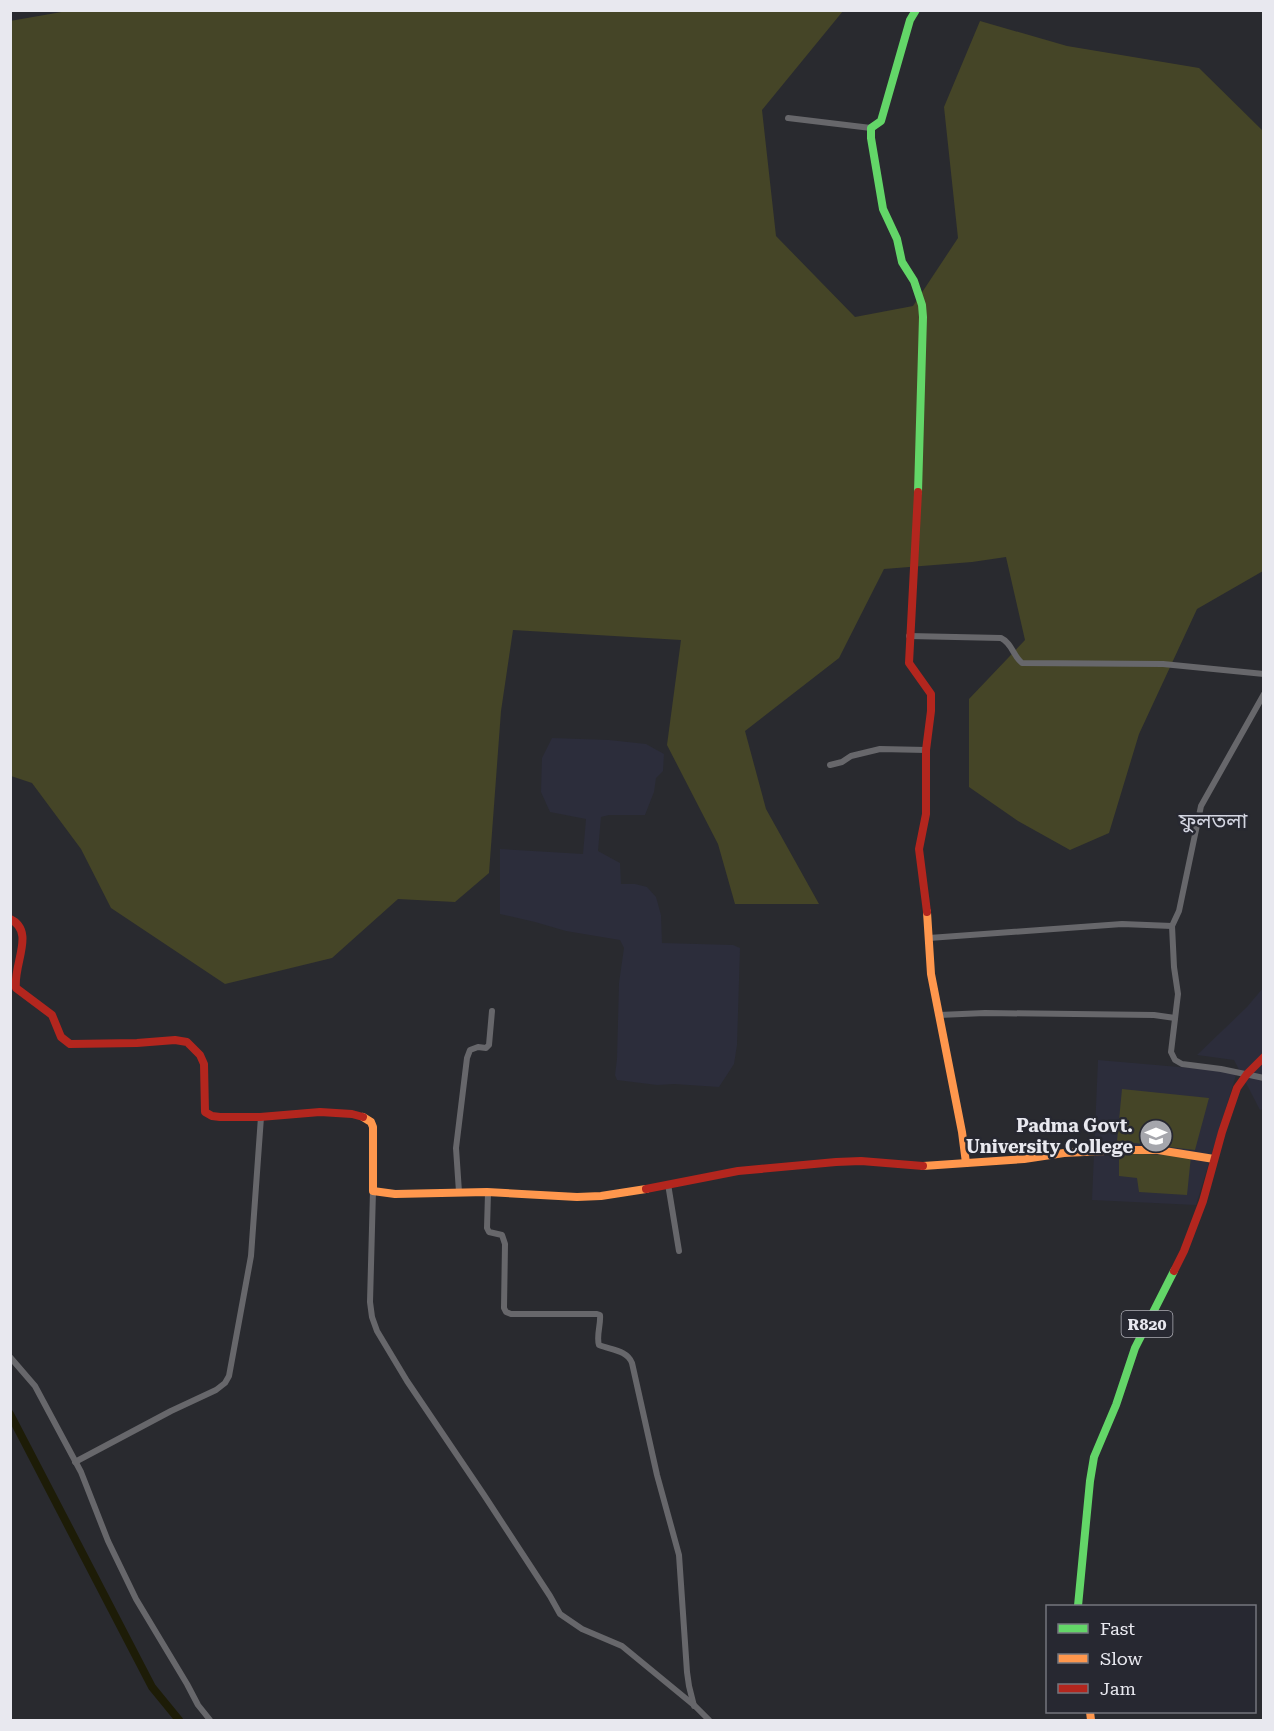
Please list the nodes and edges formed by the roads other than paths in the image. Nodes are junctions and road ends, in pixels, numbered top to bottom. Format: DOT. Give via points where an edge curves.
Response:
graph roads {
  1 [pos="916,10"];
  2 [pos="788,118"];
  3 [pos="871,128"];
  4 [pos="909,636"];
  5 [pos="1263,674"];
  6 [pos="1263,694"];
  7 [pos="926,750"];
  8 [pos="830,765"];
  9 [pos="10,919"];
  10 [pos="1172,926"];
  11 [pos="929,938"];
  12 [pos="492,1011"];
  13 [pos="939,1015"];
  14 [pos="1175,1018"];
  15 [pos="1263,1057"];
  16 [pos="1247,1074"];
  17 [pos="1263,1078"];
  18 [pos="261,1117"];
  19 [pos="1214,1159"];
  20 [pos="966,1163"];
  21 [pos="668,1184"];
  22 [pos="373,1191"];
  23 [pos="459,1192"];
  24 [pos="488,1193"];
  25 [pos="679,1251"];
  26 [pos="10,1357"];
  27 [pos="75,1462"];
  28 [pos="1078,1605"];
  29 [pos="695,1706"];
  30 [pos="210,1720"];
  31 [pos="709,1720"];
  1 -- 3 [label="street" via="881,121"];
  2 -- 3 [label="street"];
  3 -- 4 [label="street" via="883,209 897,239 902,262 914,281 923,316"];
  4 -- 5 [label="street" via="1001,638 1022,663 1163,664"];
  4 -- 7 [label="street" via="909,663 931,694"];
  6 -- 10 [label="street" via="1201,806 1179,911"];
  7 -- 8 [label="street" via="879,749"];
  7 -- 11 [label="street" via="926,814 919,849"];
  9 -- 18 [label="street" via="19,924 23,934 16,988 52,1015 61,1037 70,1044 187,1042 204,1064 205,1112 213,1117"];
  10 -- 11 [label="street" via="1122,924"];
  10 -- 14 [label="street" via="1178,994"];
  11 -- 13 [label="street"];
  12 -- 23 [label="street" via="489,1045 470,1050 466,1058 456,1148"];
  13 -- 14 [label="street"];
  13 -- 20 [label="street"];
  14 -- 16 [label="street" via="1175,1060"];
  15 -- 16 [label="street, R820"];
  16 -- 17 [label="street"];
  16 -- 19 [label="street, R820" via="1237,1088"];
  18 -- 22 [label="street" via="317,1112 366,1117 374,1134"];
  18 -- 27 [label="street" via="251,1256 229,1376 216,1390"];
  19 -- 20 [label="street" via="1158,1150 1126,1150"];
  19 -- 28 [label="street, R820" via="1184,1251 1136,1348 1094,1457"];
  20 -- 21 [label="street" via="925,1166 836,1162 738,1171"];
  21 -- 24 [label="street" via="601,1197"];
  21 -- 25 [label="street"];
  22 -- 23 [label="street"];
  22 -- 29 [label="street" via="372,1317 407,1381 560,1614 582,1629 622,1646"];
  23 -- 24 [label="street"];
  24 -- 29 [label="street" via="487,1228 502,1235 506,1244 506,1312 597,1314 601,1320 599,1345 630,1358 679,1555 687,1672"];
  26 -- 27 [label="street" via="35,1386"];
  27 -- 30 [label="street" via="136,1599"];
  29 -- 31 [label="street"];
}
